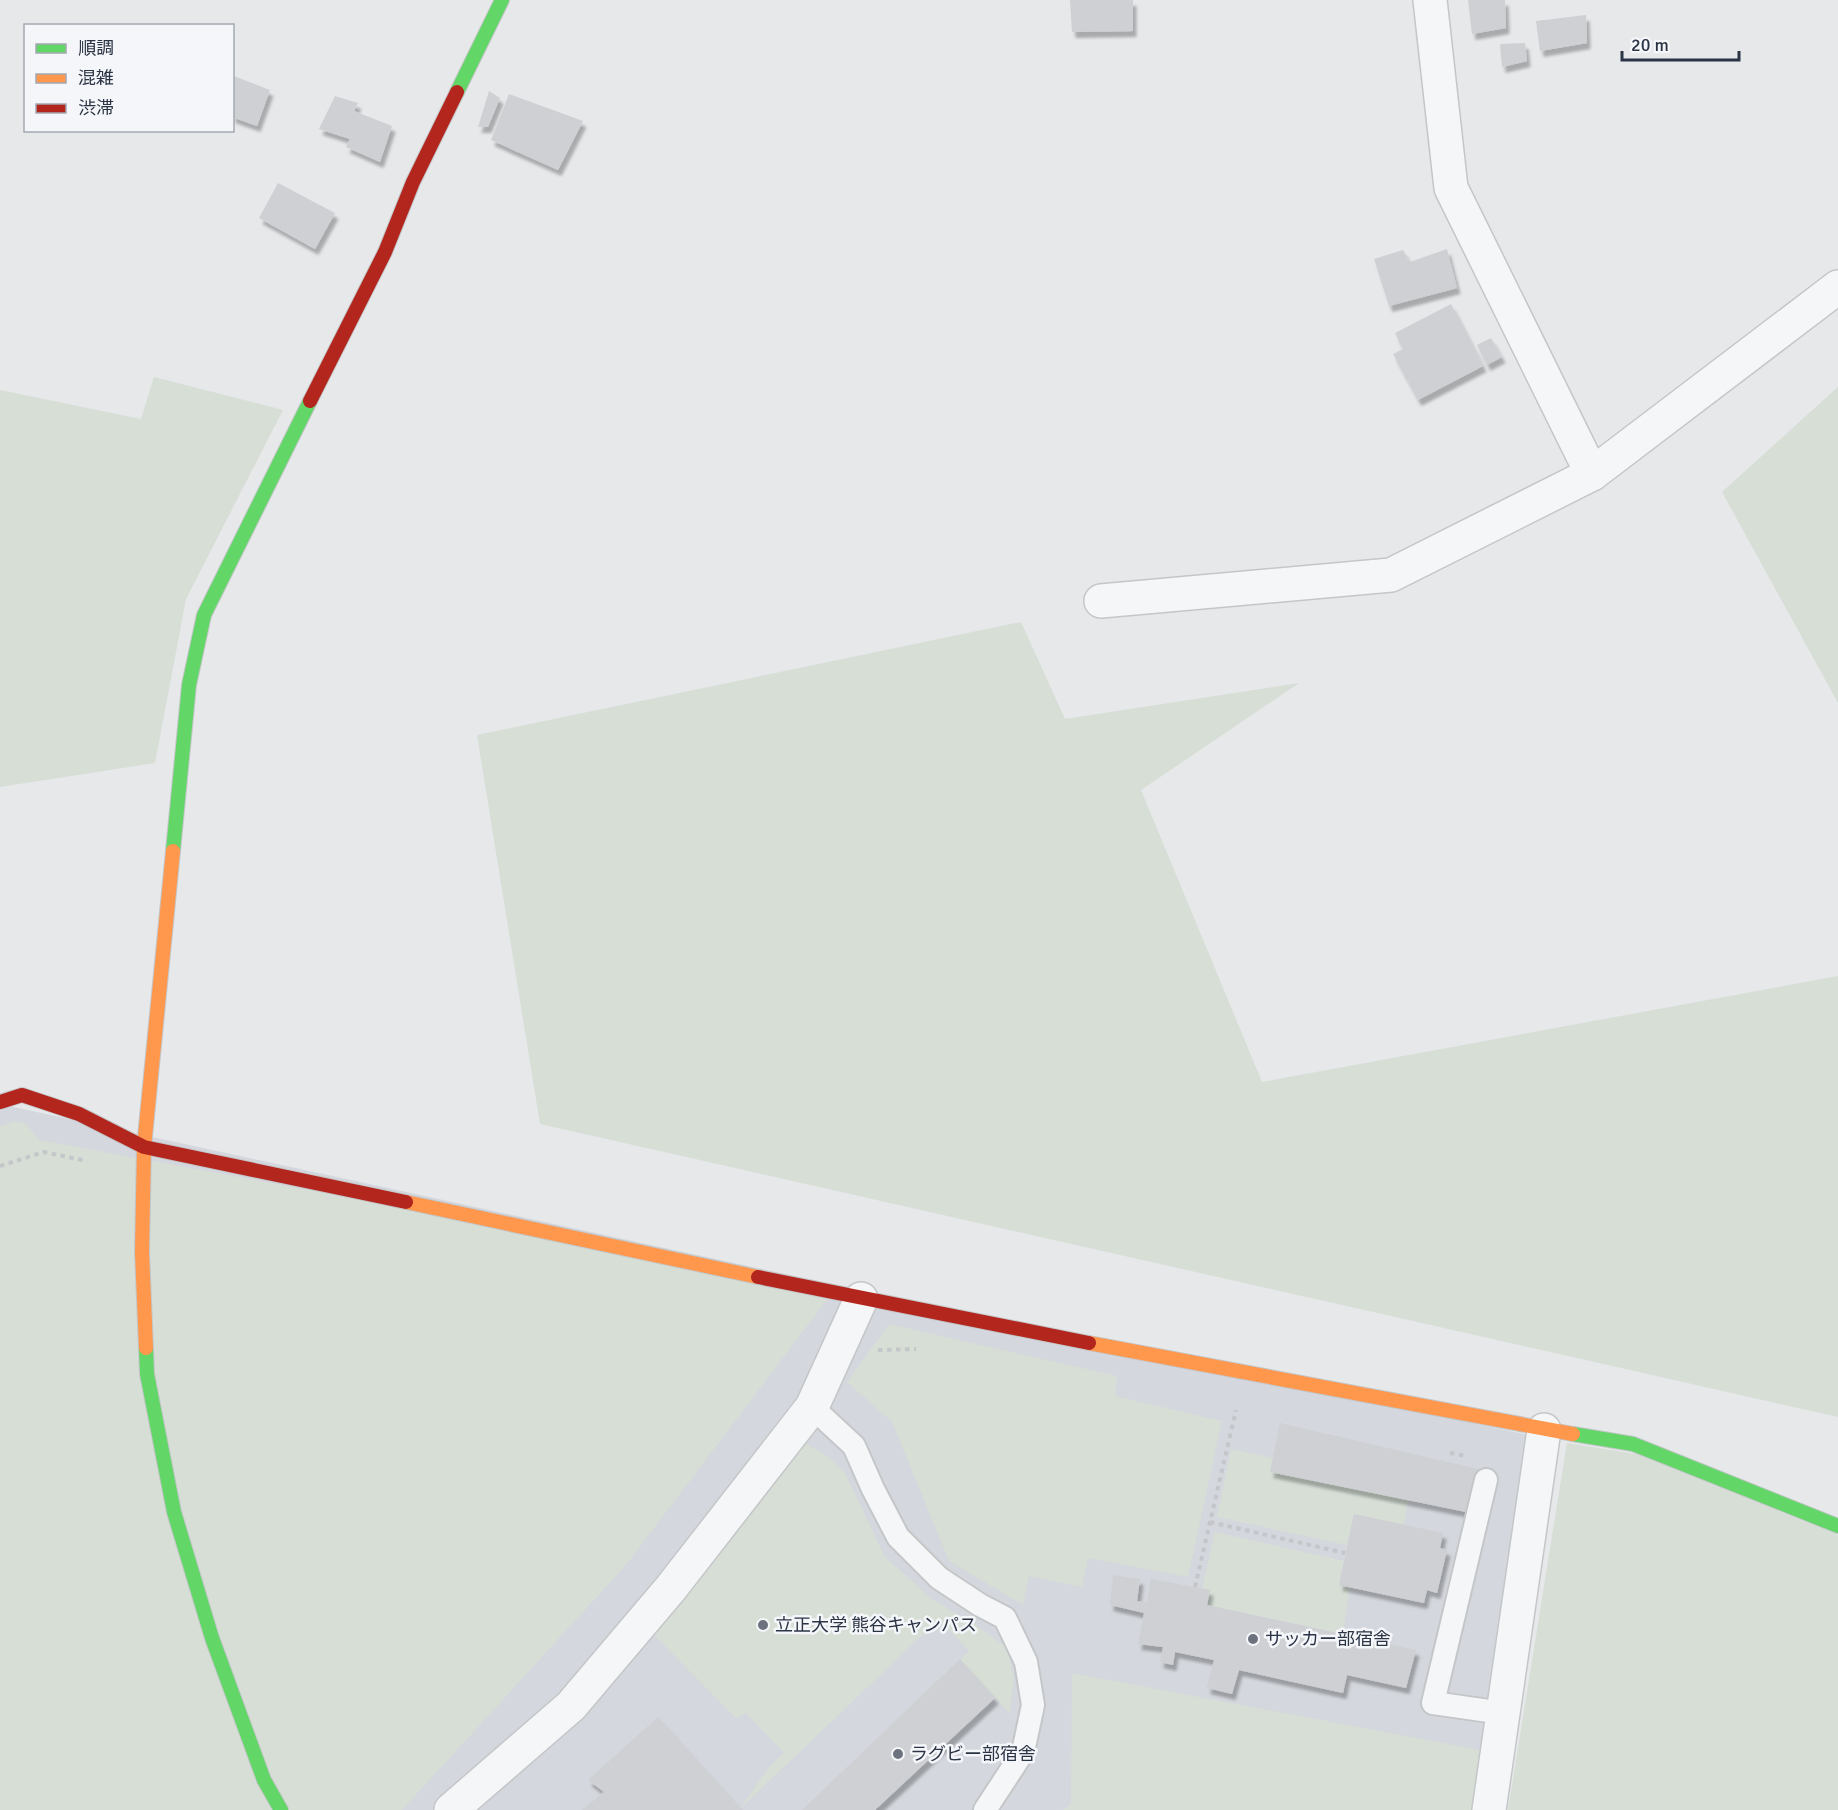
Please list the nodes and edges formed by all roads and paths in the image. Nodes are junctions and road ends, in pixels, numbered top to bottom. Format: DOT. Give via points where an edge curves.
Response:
graph roads {
  1 [pos="502,0"];
  2 [pos="1431,0"];
  3 [pos="1838,287"];
  4 [pos="1592,474"];
  5 [pos="1101,601"];
  6 [pos="0,1102"];
  7 [pos="144,1147"];
  8 [pos="88,1162"];
  9 [pos="0,1166"];
  10 [pos="861,1299"];
  11 [pos="812,1407"];
  12 [pos="1236,1410"];
  13 [pos="1544,1430"];
  14 [pos="1486,1480"];
  15 [pos="1210,1522"];
  16 [pos="1838,1526"];
  17 [pos="1346,1553"];
  18 [pos="1195,1587"];
  19 [pos="1503,1713"];
  20 [pos="281,1810"];
  21 [pos="451,1810"];
  22 [pos="985,1810"];
  23 [pos="1489,1810"];
  1 -- 7 [label="street" via="413,182 385,252 204,615 189,685"];
  2 -- 4 [label="street" via="1451,188"];
  3 -- 4 [label="street"];
  4 -- 5 [label="street" via="1391,576"];
  6 -- 7 [label="street" via="22,1095 79,1114"];
  7 -- 10 [label="street"];
  7 -- 20 [label="street" via="142,1252 147,1374 172,1501 212,1638 264,1780"];
  8 -- 9 [label="path" via="44,1152"];
  10 -- 11 [label="street"];
  10 -- 13 [label="street"];
  11 -- 21 [label="street" via="671,1588 571,1706"];
  11 -- 22 [label="lane" via="854,1446 898,1537 939,1578 1005,1618 1026,1662 1034,1705 1023,1752"];
  12 -- 15 [label="path"];
  13 -- 16 [label="street" via="1633,1444"];
  13 -- 19 [label="street"];
  14 -- 19 [label="lane" via="1433,1703"];
  15 -- 17 [label="path"];
  15 -- 18 [label="path"];
  19 -- 23 [label="street"];
}
